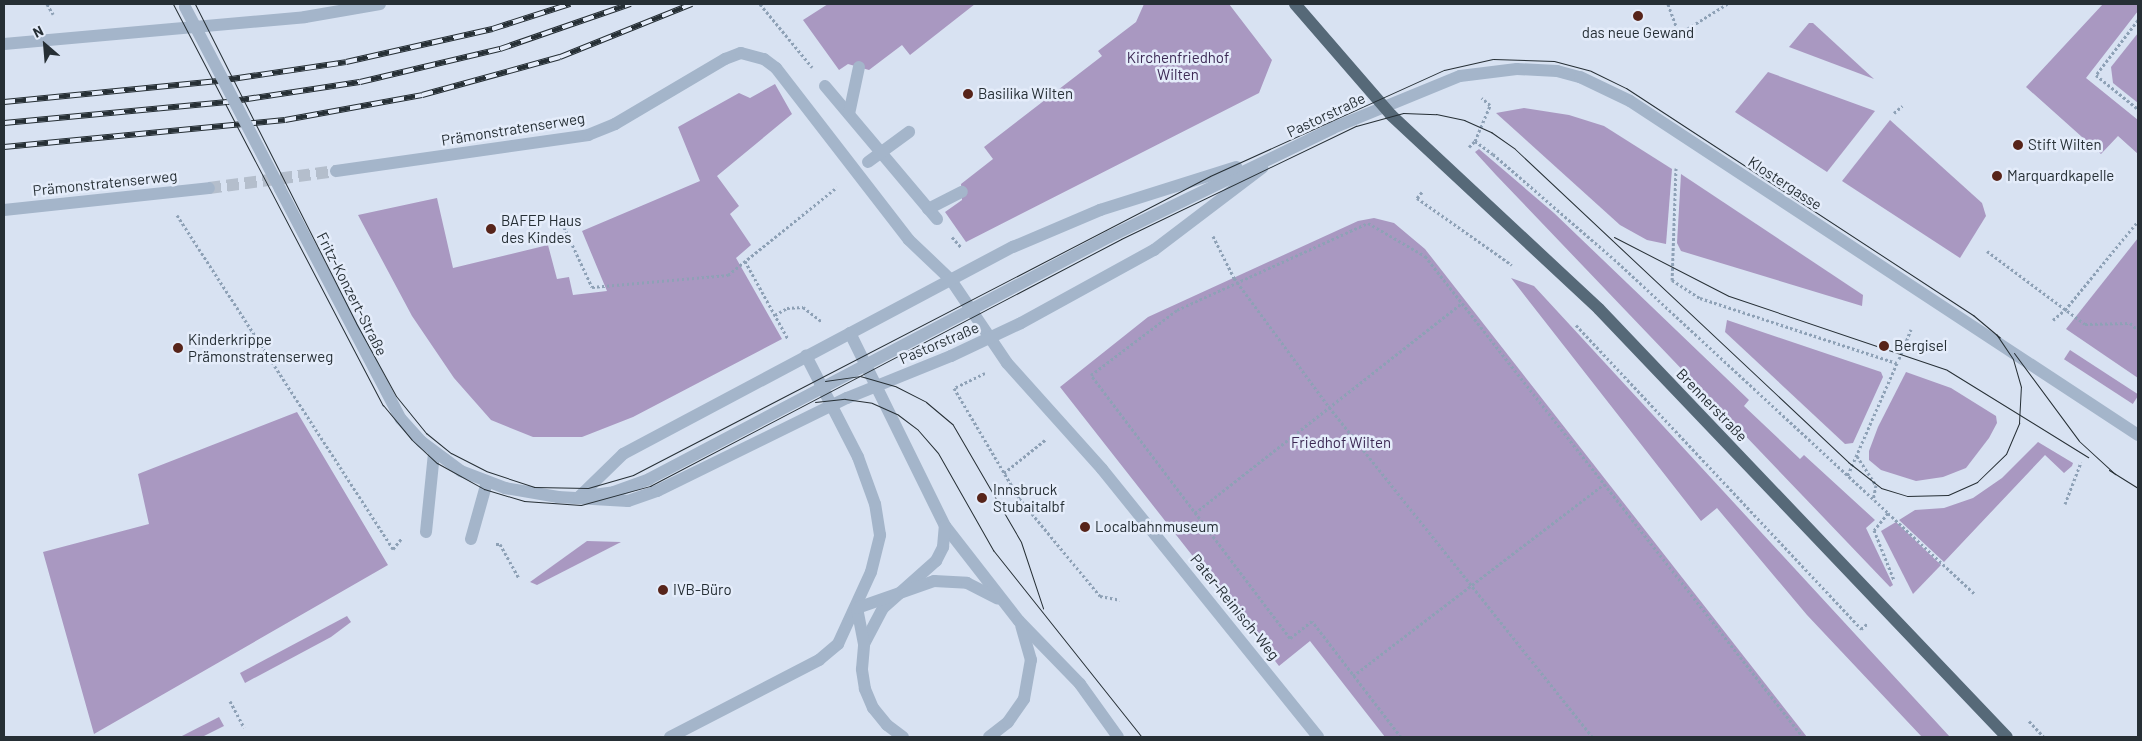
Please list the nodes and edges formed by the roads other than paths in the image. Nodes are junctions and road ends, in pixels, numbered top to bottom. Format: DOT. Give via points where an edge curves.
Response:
graph roads {
  1 [pos="380,4"];
  2 [pos="1295,4"];
  3 [pos="185,5"];
  4 [pos="4,44"];
  5 [pos="860,67"];
  6 [pos="825,86"];
  7 [pos="1383,107"];
  8 [pos="849,114"];
  9 [pos="909,132"];
  10 [pos="880,150"];
  11 [pos="1283,152"];
  12 [pos="868,162"];
  13 [pos="336,171"];
  14 [pos="855,172"];
  15 [pos="209,188"];
  16 [pos="962,192"];
  17 [pos="928,208"];
  18 [pos="4,210"];
  19 [pos="937,219"];
  20 [pos="951,280"];
  21 [pos="971,309"];
  22 [pos="850,333"];
  23 [pos="990,338"];
  24 [pos="802,358"];
  25 [pos="866,364"];
  26 [pos="878,385"];
  27 [pos="822,387"];
  28 [pos="832,406"];
  29 [pos="2138,435"];
  30 [pos="434,453"];
  31 [pos="487,482"];
  32 [pos="579,497"];
  33 [pos="945,526"];
  34 [pos="426,532"];
  35 [pos="471,539"];
  36 [pos="901,593"];
  37 [pos="857,608"];
  38 [pos="1019,621"];
  39 [pos="864,644"];
  40 [pos="1116,733"];
  41 [pos="670,737"];
  42 [pos="903,737"];
  43 [pos="989,737"];
  44 [pos="1124,737"];
  45 [pos="1318,737"];
  46 [pos="2006,737"];
  1 -- 4 [label="street" via="305,17"];
  2 -- 7 [label="main road, Brennerstraße"];
  3 -- 30 [label="street, Fritz-Konzert-Straße, bridge" via="401,419"];
  5 -- 8 [label="street"];
  6 -- 8 [label="street"];
  7 -- 11 [label="street, Pastorstraße"];
  7 -- 29 [label="street, Klostergasse" via="1460,76 1502,69 1557,71 1580,77 1630,101"];
  7 -- 46 [label="main road, Brennerstraße" via="1599,309"];
  8 -- 10 [label="street"];
  9 -- 10 [label="street"];
  10 -- 12 [label="street"];
  10 -- 17 [label="street"];
  11 -- 20 [label="street, Pastorstraße" via="1100,210 1031,239"];
  11 -- 21 [label="street, Pastorstraße"];
  11 -- 23 [label="street, Pastorstraße" via="1154,250"];
  13 -- 14 [label="street, Prämonstratenserweg" via="597,133 722,60 742,54 757,56 773,65"];
  14 -- 20 [label="street, Pater-Reinisch-Weg" via="910,240"];
  15 -- 18 [label="street, Prämonstratenserweg"];
  16 -- 17 [label="street"];
  17 -- 19 [label="street"];
  20 -- 21 [label="street, Pater-Reinisch-Weg"];
  20 -- 22 [label="street, Pastorstraße"];
  21 -- 23 [label="street, Pater-Reinisch-Weg"];
  21 -- 25 [label="street, Pastorstraße"];
  22 -- 24 [label="street, Pastorstraße"];
  22 -- 25 [label="street"];
  23 -- 26 [label="street, Pastorstraße"];
  23 -- 45 [label="street, Pater-Reinisch-Weg" via="1007,363 1102,469"];
  24 -- 27 [label="street"];
  24 -- 32 [label="street, Pastorstraße" via="622,454"];
  25 -- 26 [label="street"];
  25 -- 27 [label="street, Pastorstraße"];
  26 -- 28 [label="street, Pastorstraße"];
  26 -- 33 [label="street"];
  27 -- 28 [label="street"];
  27 -- 32 [label="street, Pastorstraße" via="650,479 614,492"];
  28 -- 32 [label="street, Pastorstraße" via="641,498 617,501"];
  28 -- 37 [label="street" via="868,480 879,519 880,535 874,562"];
  30 -- 31 [label="street, Fritz-Konzert-Straße"];
  30 -- 34 [label="street"];
  31 -- 32 [label="street, Fritz-Konzert-Straße" via="522,492"];
  31 -- 35 [label="street"];
  33 -- 36 [label="street" via="943,547 936,561"];
  33 -- 38 [label="street"];
  36 -- 37 [label="street"];
  36 -- 38 [label="street" via="934,581 967,583 986,590 1004,603"];
  36 -- 39 [label="street" via="883,608"];
  37 -- 39 [label="street"];
  37 -- 41 [label="street" via="838,644 819,660"];
  38 -- 40 [label="street" via="1080,684"];
  38 -- 43 [label="street" via="1029,645 1030,675 1019,707 1008,722"];
  39 -- 42 [label="street" via="862,669 865,689 878,714"];
  40 -- 44 [label="street"];
}
